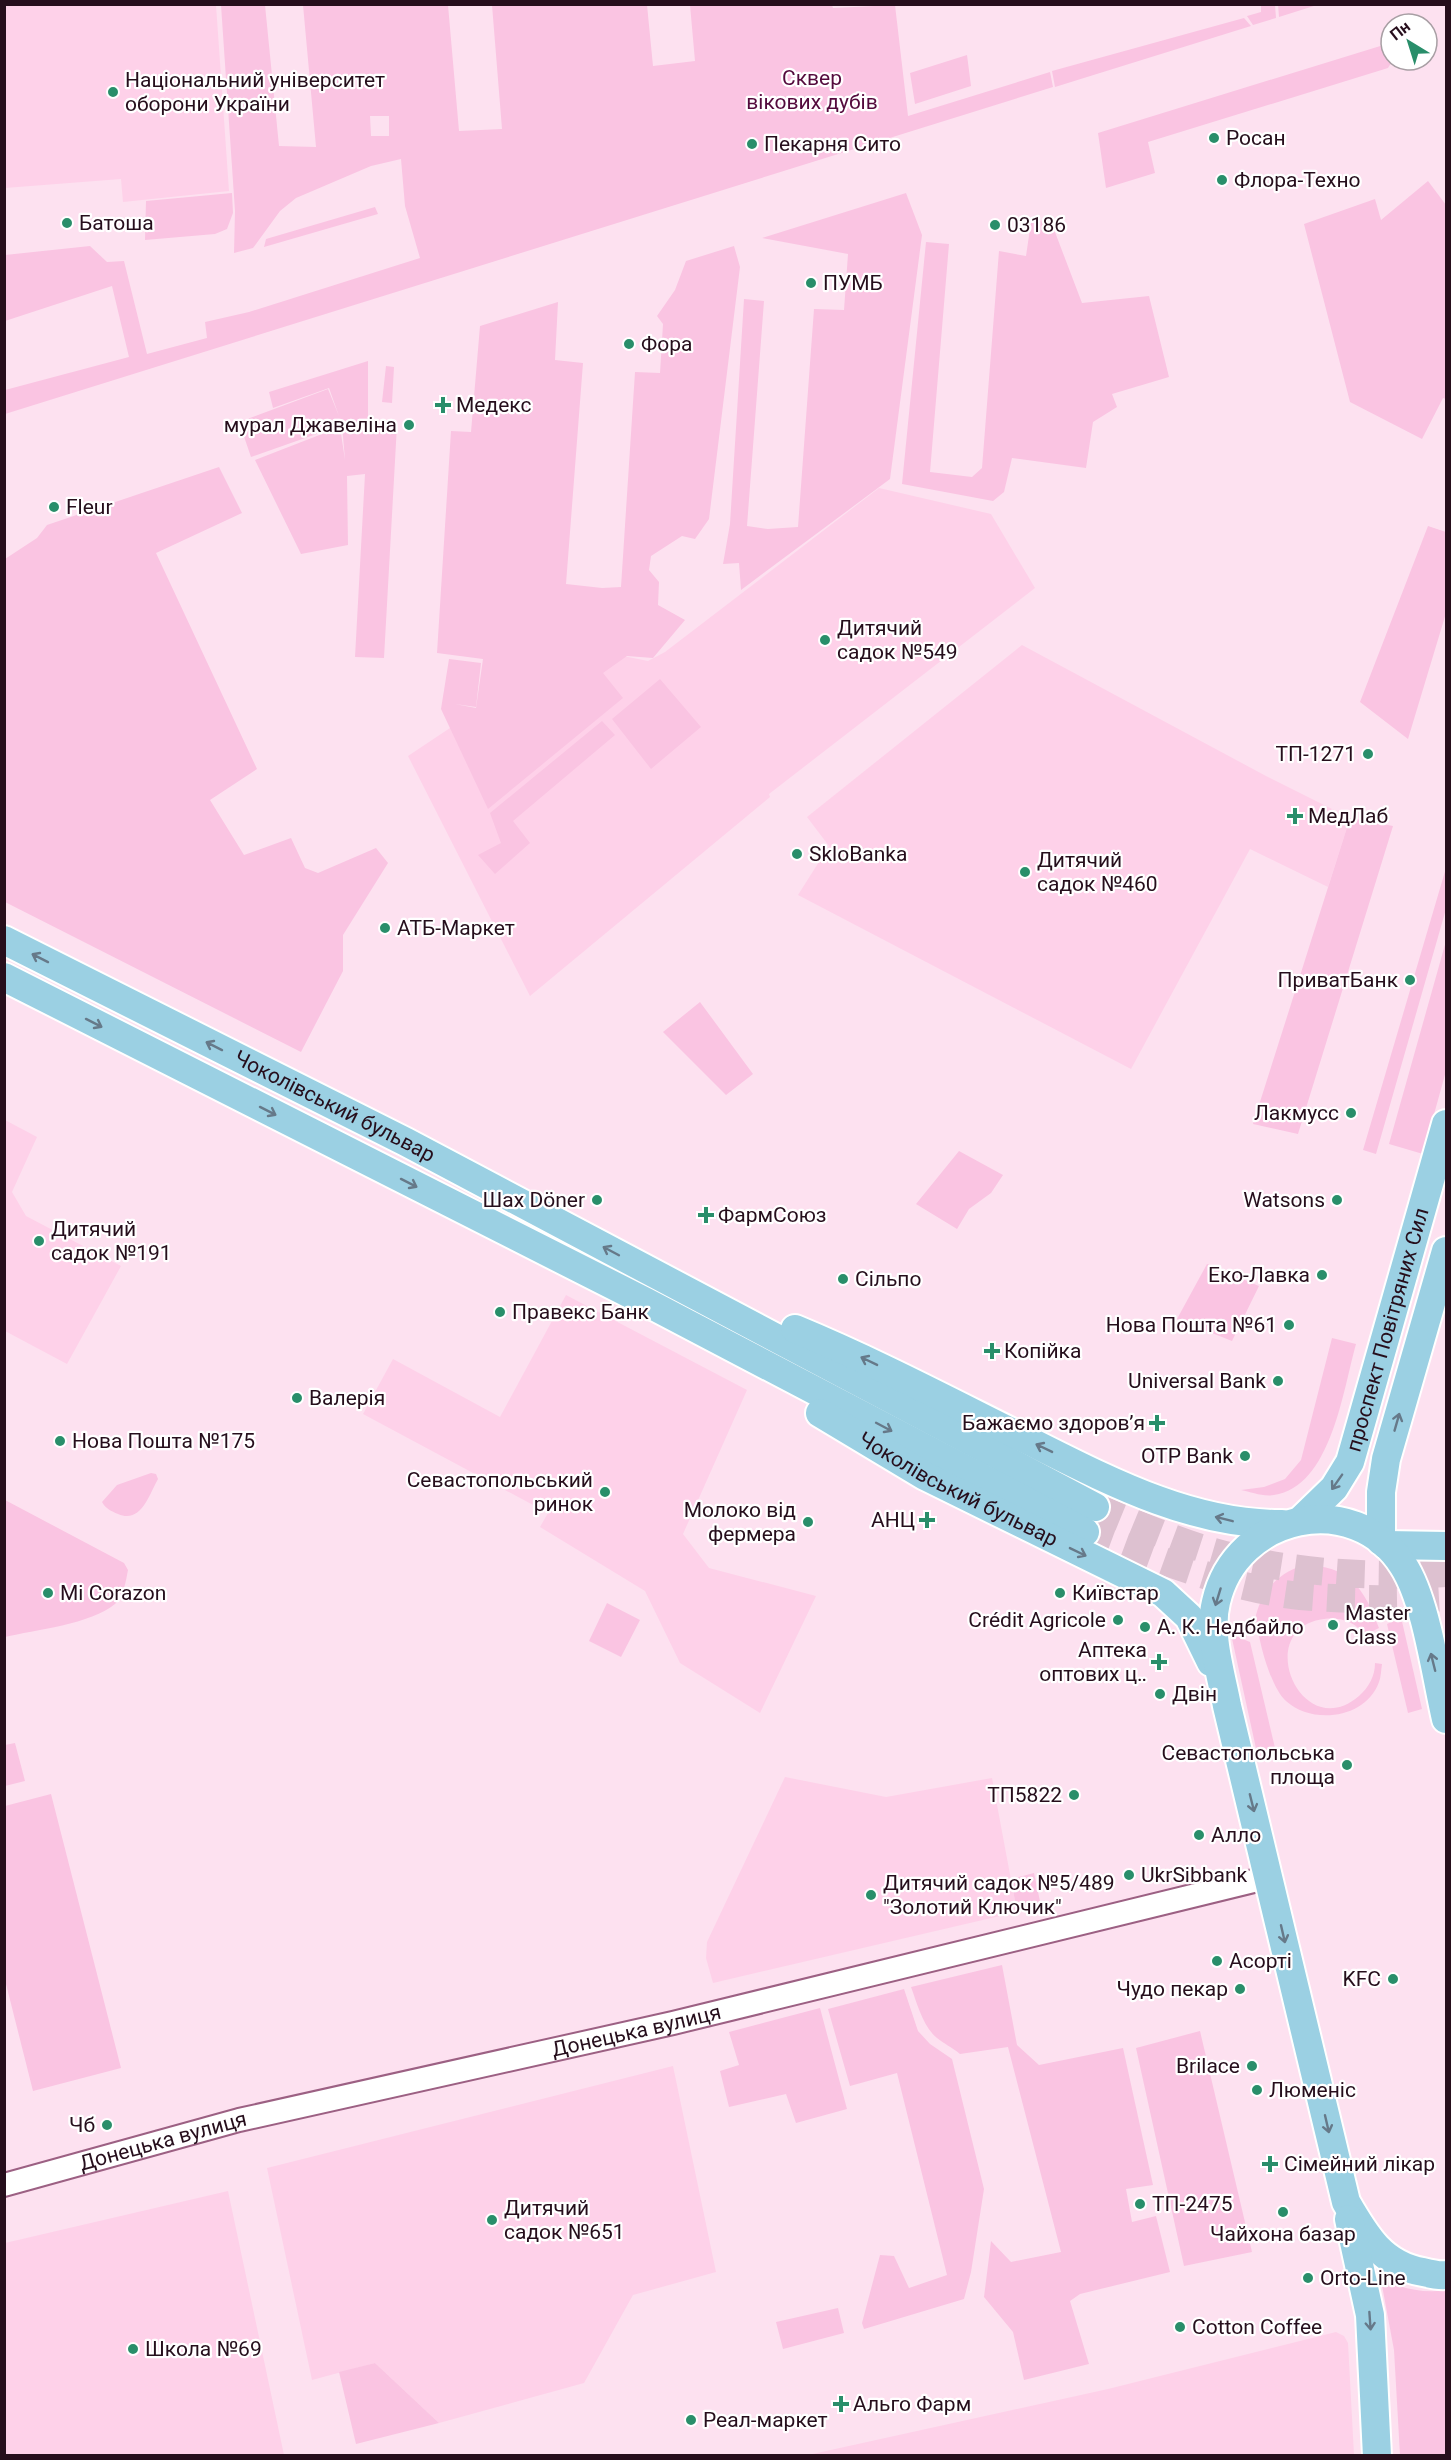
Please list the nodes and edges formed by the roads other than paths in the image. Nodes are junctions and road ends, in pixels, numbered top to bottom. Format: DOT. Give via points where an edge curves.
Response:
graph roads {
  1 [pos="4,940"];
  2 [pos="4,977"];
  3 [pos="1446,1124"];
  4 [pos="1446,1251"];
  5 [pos="663,1278"];
  6 [pos="646,1302"];
  7 [pos="1292,1522"];
  8 [pos="1384,1543"];
  9 [pos="1446,1546"];
  10 [pos="1227,1706"];
  11 [pos="1446,1719"];
  12 [pos="1270,1878"];
  13 [pos="4,2185"];
  14 [pos="1346,2202"];
  15 [pos="1446,2275"];
  16 [pos="1377,2456"];
  5 -- 1 [label="main road, Чоколівський бульвар, one-way" via="406,1142"];
  2 -- 6 [label="main road, Чоколівський бульвар, one-way"];
  3 -- 7 [label="main road, проспект Повітряних Сил, one-way" via="1350,1462 1334,1488"];
  8 -- 4 [label="main road, проспект Повітряних Сил, one-way" via="1381,1492 1386,1459"];
  6 -- 5 [label="main road, Чоколівський бульвар, one-way" via="1090,1520"];
  7 -- 5 [label="main road, Чоколівський бульвар, one-way" via="1247,1524 1180,1508 1118,1485 863,1358"];
  6 -- 10 [label="main road, Чоколівський бульвар, one-way" via="744,1368 925,1476 1163,1593 1189,1617 1206,1648"];
  7 -- 8 [label="main road" via="1346,1524"];
  7 -- 10 [label="main road, one-way" via="1257,1539 1239,1554 1224,1577 1215,1603 1215,1639"];
  8 -- 9 [label="main road"];
  11 -- 8 [label="main road, one-way" via="1414,1586"];
  10 -- 12 [label="main road, one-way"];
  12 -- 13 [label="street, Донецька вулиця" via="673,2023 250,2118"];
  12 -- 14 [label="main road, one-way"];
  14 -- 15 [label="main road" via="1383,2256 1407,2270"];
  14 -- 16 [label="main road, one-way" via="1370,2315"];
}
